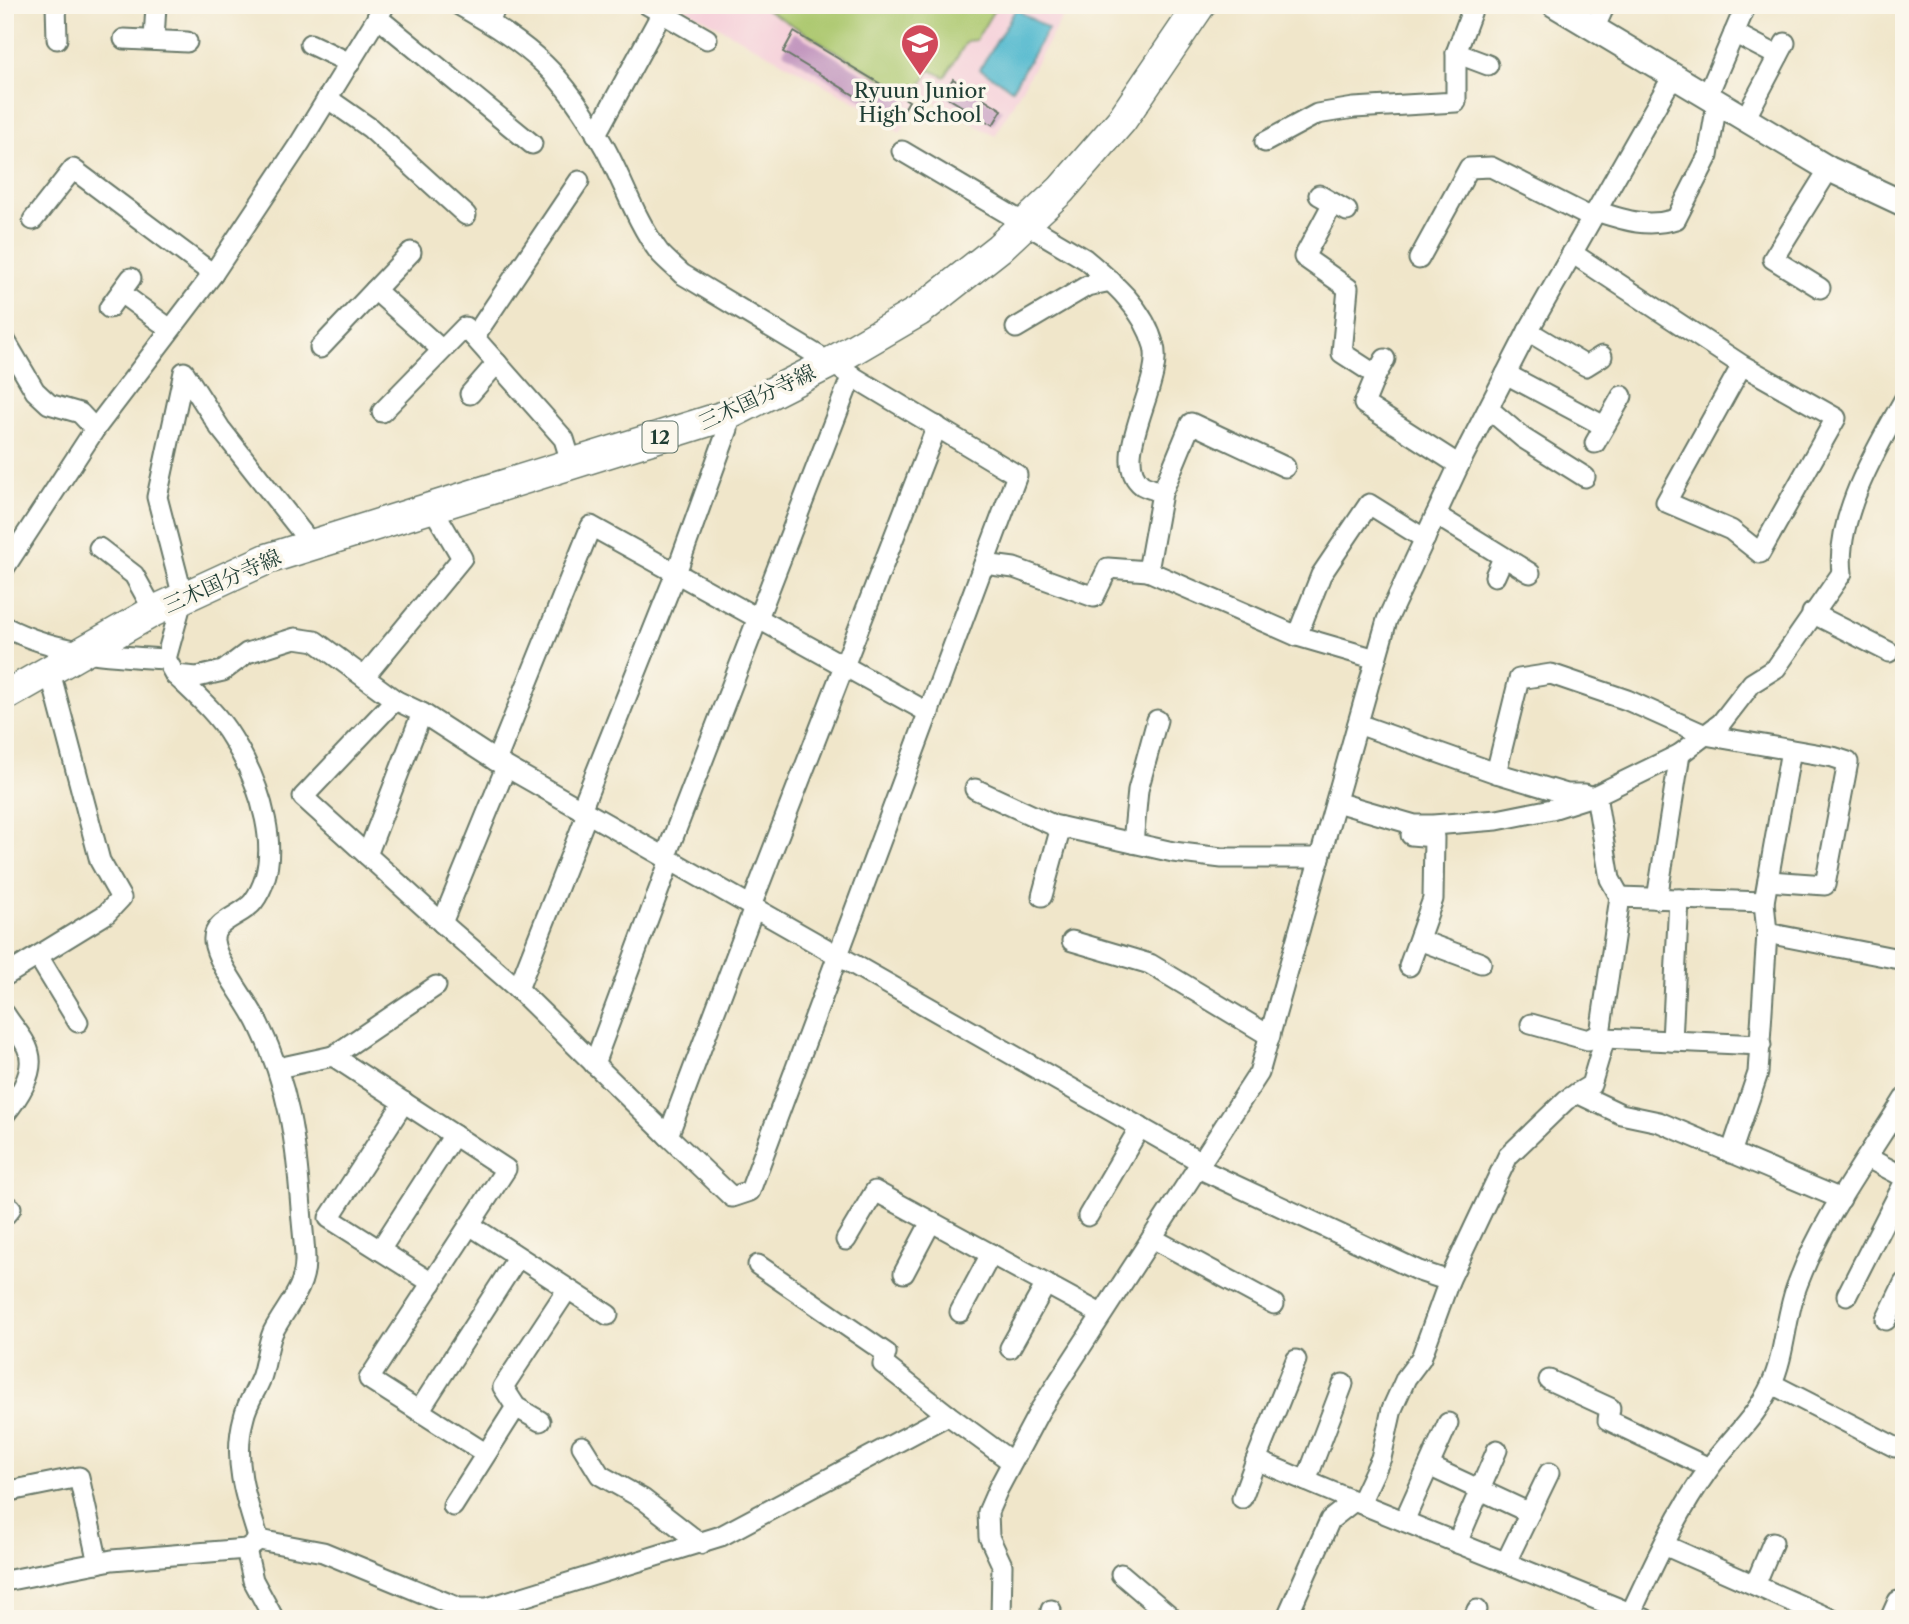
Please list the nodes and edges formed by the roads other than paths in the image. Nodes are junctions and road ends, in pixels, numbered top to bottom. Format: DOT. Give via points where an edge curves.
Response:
graph roads {
  1 [pos="56,5"];
  2 [pos="156,5"];
  3 [pos="459,5"];
  4 [pos="1200,5"];
  5 [pos="1474,5"];
  6 [pos="1555,5"];
  7 [pos="1605,5"];
  8 [pos="1746,5"];
  9 [pos="381,11"];
  10 [pos="493,13"];
  11 [pos="653,13"];
  12 [pos="1594,29"];
  13 [pos="1734,33"];
  14 [pos="57,39"];
  15 [pos="124,39"];
  16 [pos="707,39"];
  17 [pos="154,40"];
  18 [pos="187,42"];
  19 [pos="310,44"];
  20 [pos="1456,53"];
  21 [pos="350,63"];
  22 [pos="1488,65"];
  23 [pos="1673,76"];
  24 [pos="327,98"];
  25 [pos="1712,100"];
  26 [pos="1745,119"];
  27 [pos="596,134"];
  28 [pos="1265,142"];
  29 [pos="532,144"];
  30 [pos="902,151"];
  31 [pos="1829,169"];
  32 [pos="579,181"];
  33 [pos="1333,203"];
  34 [pos="1904,204"];
  35 [pos="466,215"];
  36 [pos="1594,215"];
  37 [pos="33,220"];
  38 [pos="1026,223"];
  39 [pos="411,251"];
  40 [pos="1572,253"];
  41 [pos="1419,259"];
  42 [pos="213,274"];
  43 [pos="1111,281"];
  44 [pos="1820,288"];
  45 [pos="375,290"];
  46 [pos="120,293"];
  47 [pos="1016,328"];
  48 [pos="170,329"];
  49 [pos="1528,331"];
  50 [pos="474,337"];
  51 [pos="5,340"];
  52 [pos="320,348"];
  53 [pos="442,351"];
  54 [pos="1602,356"];
  55 [pos="497,363"];
  56 [pos="1742,365"];
  57 [pos="841,369"];
  58 [pos="1506,374"];
  59 [pos="470,394"];
  60 [pos="1622,396"];
  61 [pos="1904,400"];
  62 [pos="1490,410"];
  63 [pos="382,412"];
  64 [pos="728,415"];
  65 [pos="937,426"];
  66 [pos="95,429"];
  67 [pos="572,465"];
  68 [pos="1459,465"];
  69 [pos="1285,467"];
  70 [pos="1585,477"];
  71 [pos="1163,493"];
  72 [pos="432,507"];
  73 [pos="1436,515"];
  74 [pos="1425,539"];
  75 [pos="312,545"];
  76 [pos="99,548"];
  77 [pos="1503,558"];
  78 [pos="984,564"];
  79 [pos="5,567"];
  80 [pos="1148,571"];
  81 [pos="676,573"];
  82 [pos="1530,573"];
  83 [pos="1495,576"];
  84 [pos="183,597"];
  85 [pos="154,611"];
  86 [pos="1812,612"];
  87 [pos="759,619"];
  88 [pos="5,627"];
  89 [pos="1297,636"];
  90 [pos="82,650"];
  91 [pos="1889,652"];
  92 [pos="1376,659"];
  93 [pos="171,667"];
  94 [pos="845,667"];
  95 [pos="49,668"];
  96 [pos="365,676"];
  97 [pos="5,696"];
  98 [pos="395,700"];
  99 [pos="422,713"];
  100 [pos="929,713"];
  101 [pos="1157,720"];
  102 [pos="1358,724"];
  103 [pos="1705,735"];
  104 [pos="1791,750"];
  105 [pos="1680,754"];
  106 [pos="501,764"];
  107 [pos="1496,773"];
  108 [pos="975,789"];
  109 [pos="1596,795"];
  110 [pos="1334,807"];
  111 [pos="584,812"];
  112 [pos="1061,827"];
  113 [pos="1133,843"];
  114 [pos="367,855"];
  115 [pos="1320,858"];
  116 [pos="668,859"];
  117 [pos="1768,881"];
  118 [pos="1042,896"];
  119 [pos="1620,897"];
  120 [pos="1657,899"];
  121 [pos="1679,900"];
  122 [pos="1764,902"];
  123 [pos="752,907"];
  124 [pos="442,923"];
  125 [pos="1767,933"];
  126 [pos="1419,940"];
  127 [pos="1072,941"];
  128 [pos="839,955"];
  129 [pos="38,956"];
  130 [pos="1904,960"];
  131 [pos="1481,963"];
  132 [pos="1409,966"];
  133 [pos="5,976"];
  134 [pos="436,986"];
  135 [pos="518,989"];
  136 [pos="5,1014"];
  137 [pos="78,1022"];
  138 [pos="1531,1024"];
  139 [pos="1270,1036"];
  140 [pos="1602,1036"];
  141 [pos="1672,1041"];
  142 [pos="1761,1045"];
  143 [pos="333,1056"];
  144 [pos="594,1064"];
  145 [pos="278,1068"];
  146 [pos="1577,1093"];
  147 [pos="1904,1099"];
  148 [pos="404,1102"];
  149 [pos="5,1114"];
  150 [pos="1140,1127"];
  151 [pos="454,1135"];
  152 [pos="668,1136"];
  153 [pos="1731,1153"];
  154 [pos="1867,1158"];
  155 [pos="1199,1165"];
  156 [pos="1904,1180"];
  157 [pos="1841,1199"];
  158 [pos="1088,1216"];
  159 [pos="301,1217"];
  160 [pos="329,1218"];
  161 [pos="931,1222"];
  162 [pos="470,1225"];
  163 [pos="1152,1238"];
  164 [pos="845,1240"];
  165 [pos="380,1250"];
  166 [pos="991,1254"];
  167 [pos="517,1257"];
  168 [pos="758,1265"];
  169 [pos="904,1273"];
  170 [pos="1449,1281"];
  171 [pos="432,1283"];
  172 [pos="1904,1283"];
  173 [pos="1046,1284"];
  174 [pos="567,1290"];
  175 [pos="1847,1295"];
  176 [pos="1274,1304"];
  177 [pos="960,1312"];
  178 [pos="1101,1314"];
  179 [pos="608,1315"];
  180 [pos="1886,1320"];
  181 [pos="1010,1348"];
  182 [pos="1296,1360"];
  183 [pos="1549,1380"];
  184 [pos="1343,1384"];
  185 [pos="1772,1384"];
  186 [pos="516,1406"];
  187 [pos="419,1411"];
  188 [pos="948,1415"];
  189 [pos="540,1421"];
  190 [pos="1448,1423"];
  191 [pos="582,1446"];
  192 [pos="1895,1447"];
  193 [pos="1497,1450"];
  194 [pos="485,1453"];
  195 [pos="1256,1460"];
  196 [pos="1012,1462"];
  197 [pos="1429,1466"];
  198 [pos="1709,1468"];
  199 [pos="1549,1474"];
  200 [pos="1306,1480"];
  201 [pos="1480,1489"];
  202 [pos="5,1492"];
  203 [pos="1242,1498"];
  204 [pos="1357,1502"];
  205 [pos="453,1506"];
  206 [pos="1530,1513"];
  207 [pos="1404,1521"];
  208 [pos="1773,1542"];
  209 [pos="1457,1543"];
  210 [pos="701,1544"];
  211 [pos="253,1545"];
  212 [pos="1664,1545"];
  213 [pos="1506,1562"];
  214 [pos="98,1563"];
  215 [pos="1121,1574"];
  216 [pos="5,1581"];
  217 [pos="1755,1585"];
  218 [pos="1634,1617"];
  219 [pos="274,1619"];
  220 [pos="1001,1619"];
  221 [pos="1168,1619"];
  222 [pos="1286,1619"];
  223 [pos="1831,1619"];
  1 -- 14 [label="street"];
  2 -- 17 [label="street"];
  3 -- 10 [label="street"];
  4 -- 38 [label="main road, 三木国分寺線 / 12" via="1121,121"];
  5 -- 20 [label="street"];
  6 -- 12 [label="street"];
  7 -- 12 [label="street"];
  8 -- 13 [label="street"];
  9 -- 21 [label="street"];
  9 -- 29 [label="street"];
  10 -- 27 [label="street" via="546,63"];
  11 -- 16 [label="street"];
  11 -- 27 [label="street"];
  12 -- 23 [label="street"];
  13 -- 25 [label="street"];
  13 -- 26 [label="street" via="1781,49"];
  15 -- 17 [label="street"];
  17 -- 18 [label="street"];
  19 -- 21 [label="street"];
  20 -- 22 [label="street"];
  20 -- 28 [label="street" via="1456,102 1317,114"];
  21 -- 24 [label="street"];
  23 -- 25 [label="street"];
  23 -- 36 [label="street"];
  24 -- 35 [label="street" via="370,128"];
  24 -- 42 [label="street"];
  25 -- 26 [label="street"];
  25 -- 36 [label="street" via="1708,156 1676,219 1633,223"];
  26 -- 31 [label="street"];
  27 -- 57 [label="street" via="660,252 682,274"];
  30 -- 38 [label="street"];
  31 -- 34 [label="street"];
  31 -- 44 [label="street" via="1773,259"];
  32 -- 50 [label="street"];
  33 -- 68 [label="street" via="1304,257 1349,288 1342,353 1380,367 1360,412"];
  36 -- 40 [label="street"];
  36 -- 41 [label="street" via="1491,167 1469,168"];
  37 -- 42 [label="street" via="73,169"];
  38 -- 43 [label="street" via="1085,259"];
  38 -- 57 [label="main road, 三木国分寺線 / 12"];
  39 -- 45 [label="street"];
  40 -- 49 [label="street"];
  40 -- 56 [label="street"];
  42 -- 48 [label="street"];
  43 -- 47 [label="street" via="1087,286"];
  43 -- 71 [label="street" via="1138,311 1154,346 1156,368 1131,450 1132,468 1142,484"];
  45 -- 52 [label="street"];
  45 -- 53 [label="street"];
  46 -- 48 [label="street"];
  48 -- 66 [label="street"];
  49 -- 54 [label="street" via="1586,366"];
  49 -- 58 [label="street"];
  50 -- 53 [label="street" via="465,327"];
  50 -- 55 [label="street"];
  51 -- 66 [label="street" via="35,391 49,404 80,413"];
  53 -- 63 [label="street"];
  55 -- 59 [label="street"];
  55 -- 67 [label="street" via="564,439"];
  56 -- 56 [label="street" via="1836,418 1760,553 1731,530 1666,502"];
  57 -- 64 [label="main road, 三木国分寺線 / 12"];
  57 -- 65 [label="street"];
  57 -- 87 [label="street"];
  58 -- 60 [label="street" via="1599,434"];
  58 -- 62 [label="street"];
  61 -- 86 [label="street" via="1848,515 1839,554 1842,573"];
  62 -- 68 [label="street"];
  62 -- 70 [label="street" via="1523,438"];
  64 -- 67 [label="main road, 三木国分寺線 / 12"];
  64 -- 81 [label="street" via="728,429"];
  65 -- 78 [label="street" via="1017,475"];
  65 -- 94 [label="street"];
  66 -- 79 [label="street"];
  67 -- 72 [label="main road, 三木国分寺線 / 12"];
  68 -- 73 [label="street"];
  69 -- 71 [label="street" via="1191,423"];
  71 -- 80 [label="street"];
  72 -- 75 [label="main road, 三木国分寺線 / 12"];
  72 -- 96 [label="street" via="462,558"];
  73 -- 74 [label="street"];
  73 -- 77 [label="street"];
  74 -- 89 [label="street" via="1370,504 1321,575"];
  74 -- 92 [label="street" via="1387,621"];
  75 -- 84 [label="main road, 三木国分寺線 / 12" via="267,559"];
  75 -- 84 [label="street" via="220,428 184,372 157,497"];
  76 -- 85 [label="street" via="134,575"];
  77 -- 82 [label="street"];
  77 -- 83 [label="street"];
  78 -- 80 [label="street" via="1014,568 1094,597 1108,568"];
  78 -- 100 [label="street"];
  80 -- 89 [label="street"];
  81 -- 87 [label="street"];
  81 -- 106 [label="street" via="591,526"];
  81 -- 111 [label="street"];
  84 -- 85 [label="main road, 三木国分寺線 / 12"];
  84 -- 93 [label="street"];
  85 -- 90 [label="main road, 三木国分寺線 / 12"];
  86 -- 91 [label="street"];
  86 -- 103 [label="street" via="1776,668 1752,683 1721,723"];
  87 -- 94 [label="street"];
  87 -- 116 [label="street"];
  88 -- 90 [label="street" via="30,640"];
  89 -- 92 [label="street"];
  90 -- 93 [label="street"];
  90 -- 95 [label="main road, 三木国分寺線 / 12"];
  92 -- 102 [label="street"];
  93 -- 96 [label="street" via="197,677 223,671 247,653 295,638 315,641"];
  93 -- 145 [label="street" via="232,738 261,806 267,835 262,887 251,904 218,926 214,938 216,952"];
  94 -- 100 [label="street"];
  94 -- 123 [label="street"];
  95 -- 97 [label="main road, 三木国分寺線 / 12"];
  95 -- 129 [label="street" via="100,861 121,898 106,914"];
  96 -- 98 [label="street"];
  98 -- 99 [label="street"];
  98 -- 114 [label="street" via="303,797"];
  99 -- 106 [label="street"];
  99 -- 114 [label="street"];
  100 -- 128 [label="street"];
  101 -- 113 [label="street" via="1138,790"];
  102 -- 107 [label="street"];
  102 -- 110 [label="street"];
  103 -- 104 [label="street"];
  103 -- 105 [label="street"];
  103 -- 107 [label="street" via="1627,700 1551,674 1519,679"];
  104 -- 117 [label="street"];
  104 -- 117 [label="street" via="1849,762 1825,885"];
  105 -- 109 [label="street"];
  105 -- 120 [label="street"];
  106 -- 111 [label="street"];
  106 -- 124 [label="street"];
  107 -- 109 [label="street" via="1567,794"];
  108 -- 112 [label="street"];
  109 -- 110 [label="street" via="1497,820 1433,825"];
  109 -- 119 [label="street" via="1610,879"];
  110 -- 115 [label="street"];
  110 -- 126 [label="street" via="1416,836 1434,837 1433,899"];
  111 -- 116 [label="street"];
  111 -- 135 [label="street"];
  112 -- 113 [label="street"];
  112 -- 118 [label="street"];
  113 -- 115 [label="street" via="1222,858"];
  114 -- 124 [label="street"];
  115 -- 139 [label="street"];
  116 -- 123 [label="street"];
  116 -- 144 [label="street"];
  117 -- 122 [label="street"];
  119 -- 120 [label="street"];
  119 -- 140 [label="street"];
  120 -- 121 [label="street"];
  121 -- 122 [label="street"];
  121 -- 141 [label="street"];
  122 -- 125 [label="street"];
  123 -- 128 [label="street"];
  123 -- 152 [label="street"];
  124 -- 135 [label="street"];
  125 -- 130 [label="street"];
  125 -- 142 [label="street"];
  126 -- 131 [label="street"];
  126 -- 132 [label="street"];
  127 -- 139 [label="street" via="1150,964"];
  128 -- 150 [label="street"];
  128 -- 152 [label="street" via="750,1191 732,1197"];
  129 -- 133 [label="street"];
  129 -- 137 [label="street"];
  134 -- 143 [label="street"];
  135 -- 144 [label="street"];
  136 -- 149 [label="street" via="30,1053 20,1095"];
  138 -- 140 [label="street" via="1588,1040"];
  139 -- 155 [label="street" via="1259,1073"];
  140 -- 141 [label="street"];
  140 -- 146 [label="street" via="1591,1085"];
  141 -- 142 [label="street"];
  142 -- 153 [label="street" via="1758,1073"];
  143 -- 145 [label="street"];
  143 -- 148 [label="street"];
  144 -- 152 [label="street"];
  145 -- 159 [label="street" via="296,1140"];
  146 -- 153 [label="street" via="1621,1114 1659,1122"];
  146 -- 170 [label="street" via="1508,1156"];
  147 -- 154 [label="street"];
  148 -- 151 [label="street"];
  148 -- 160 [label="street"];
  150 -- 155 [label="street"];
  150 -- 158 [label="street"];
  151 -- 162 [label="street" via="506,1169"];
  151 -- 165 [label="street"];
  153 -- 157 [label="street"];
  154 -- 156 [label="street"];
  154 -- 157 [label="street"];
  155 -- 163 [label="street"];
  155 -- 170 [label="street" via="1419,1271"];
  156 -- 175 [label="street"];
  157 -- 185 [label="street" via="1815,1239 1796,1286"];
  159 -- 160 [label="street"];
  159 -- 211 [label="street" via="305,1263 300,1286 273,1333 261,1379 244,1415 239,1446"];
  160 -- 165 [label="street"];
  161 -- 164 [label="street" via="874,1191"];
  161 -- 166 [label="street"];
  161 -- 169 [label="street"];
  162 -- 167 [label="street"];
  162 -- 171 [label="street"];
  163 -- 176 [label="street"];
  163 -- 178 [label="street"];
  165 -- 171 [label="street"];
  166 -- 173 [label="street"];
  166 -- 177 [label="street"];
  167 -- 174 [label="street"];
  167 -- 187 [label="street"];
  168 -- 188 [label="street" via="886,1353 883,1364"];
  170 -- 204 [label="street" via="1421,1358 1392,1409 1381,1458"];
  171 -- 187 [label="street" via="369,1379"];
  172 -- 180 [label="street"];
  173 -- 178 [label="street"];
  173 -- 181 [label="street"];
  174 -- 179 [label="street"];
  174 -- 186 [label="street" via="503,1387"];
  178 -- 196 [label="street"];
  182 -- 195 [label="street"];
  183 -- 198 [label="street" via="1610,1408 1608,1420"];
  184 -- 200 [label="street"];
  185 -- 192 [label="street"];
  185 -- 198 [label="street" via="1756,1413"];
  186 -- 189 [label="street"];
  186 -- 194 [label="street"];
  187 -- 194 [label="street"];
  188 -- 196 [label="street"];
  188 -- 210 [label="street"];
  190 -- 197 [label="street"];
  191 -- 210 [label="street" via="600,1475 643,1499"];
  193 -- 201 [label="street"];
  194 -- 205 [label="street"];
  195 -- 200 [label="street"];
  195 -- 203 [label="street"];
  196 -- 220 [label="street" via="988,1512 989,1537 1002,1564"];
  197 -- 201 [label="street"];
  197 -- 207 [label="street"];
  198 -- 212 [label="street"];
  199 -- 206 [label="street"];
  200 -- 204 [label="street"];
  201 -- 206 [label="street"];
  201 -- 209 [label="street"];
  202 -- 214 [label="street" via="79,1477"];
  204 -- 207 [label="street"];
  204 -- 222 [label="street" via="1330,1520"];
  206 -- 213 [label="street"];
  207 -- 209 [label="street"];
  208 -- 217 [label="street"];
  209 -- 213 [label="street"];
  210 -- 211 [label="street" via="487,1608 459,1608 323,1552"];
  211 -- 214 [label="street"];
  211 -- 219 [label="street" via="253,1580"];
  212 -- 217 [label="street"];
  212 -- 218 [label="street"];
  213 -- 218 [label="street"];
  214 -- 216 [label="street"];
  215 -- 221 [label="street" via="1170,1615"];
  217 -- 223 [label="street"];
}
